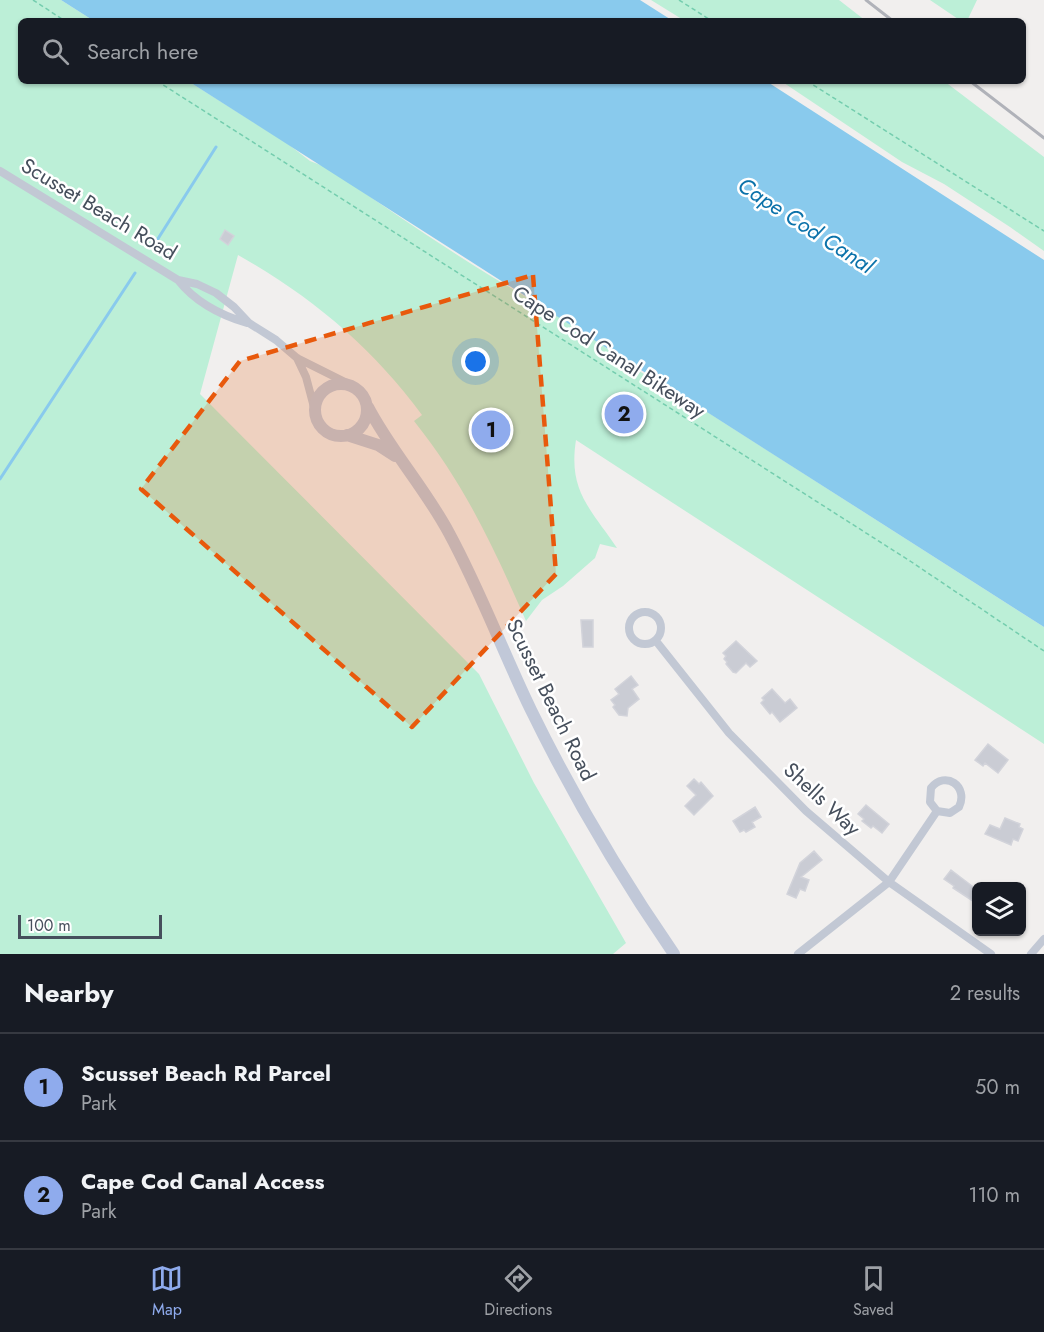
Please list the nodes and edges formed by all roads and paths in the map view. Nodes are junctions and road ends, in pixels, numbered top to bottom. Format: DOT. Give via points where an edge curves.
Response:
graph roads {
  1 [pos="33,0"];
  2 [pos="679,0"];
  3 [pos="60,18"];
  4 [pos="707,18"];
  5 [pos="162,84"];
  6 [pos="812,84"];
  7 [pos="0,171"];
  8 [pos="1044,231"];
  9 [pos="178,280"];
  10 [pos="249,323"];
  11 [pos="297,358"];
  12 [pos="351,385"];
  13 [pos="368,407"];
  14 [pos="315,411"];
  15 [pos="347,435"];
  16 [pos="401,460"];
  17 [pos="656,641"];
  18 [pos="1044,651"];
  19 [pos="937,811"];
  20 [pos="889,882"];
  21 [pos="1044,939"];
  22 [pos="674,954"];
  23 [pos="798,954"];
  24 [pos="991,954"];
  25 [pos="1031,954"];
  1 -- 3 [label="path"];
  2 -- 4 [label="path"];
  5 -- 18 [label="path, Cape Cod Canal Bikeway" via="910,561"];
  6 -- 8 [label="path"];
  7 -- 9 [label="street, Scusset Beach Road"];
  9 -- 10 [label="street" via="210,309"];
  9 -- 10 [label="street" via="216,293"];
  10 -- 11 [label="street, Scusset Beach Road"];
  11 -- 12 [label="street, Scusset Beach Road"];
  11 -- 14 [label="street, Scusset Beach Road" via="310,386"];
  12 -- 13 [label="main road, Scusset Beach Road" via="362,393"];
  12 -- 14 [label="main road" via="342,383 326,388"];
  13 -- 15 [label="main road" via="365,422"];
  13 -- 16 [label="main road, Scusset Beach Road"];
  14 -- 15 [label="main road, Scusset Beach Road" via="325,431"];
  15 -- 16 [label="main road, Scusset Beach Road" via="378,445"];
  16 -- 22 [label="main road, Scusset Beach Road" via="448,531 565,774"];
  17 -- 17 [label="street" via="646,645 631,637 629,623 636,614 650,612 660,620 662,631"];
  17 -- 20 [label="street, Shells Way" via="744,749 819,822"];
  19 -- 19 [label="street" via="930,802 931,788 940,780 955,782 963,794 959,807 950,813"];
  19 -- 20 [label="street"];
  20 -- 23 [label="street"];
  20 -- 24 [label="street, Shells Way"];
  21 -- 25 [label="street"];
}
